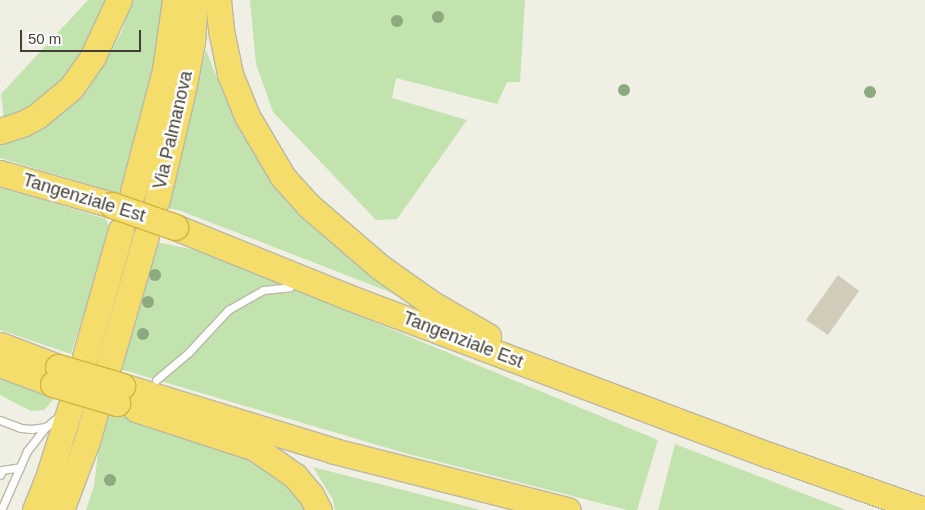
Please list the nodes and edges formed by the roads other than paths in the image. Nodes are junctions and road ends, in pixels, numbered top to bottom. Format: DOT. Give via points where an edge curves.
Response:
graph roads {
  1 [pos="119,0"];
  2 [pos="175,0"];
  3 [pos="195,0"];
  4 [pos="218,0"];
  5 [pos="0,131"];
  6 [pos="0,173"];
  7 [pos="133,192"];
  8 [pos="157,200"];
  9 [pos="121,230"];
  10 [pos="146,236"];
  11 [pos="290,287"];
  12 [pos="0,344"];
  13 [pos="85,356"];
  14 [pos="0,364"];
  15 [pos="109,364"];
  16 [pos="553,373"];
  17 [pos="55,376"];
  18 [pos="156,380"];
  19 [pos="112,398"];
  20 [pos="73,399"];
  21 [pos="0,420"];
  22 [pos="46,427"];
  23 [pos="87,441"];
  24 [pos="20,467"];
  25 [pos="1,471"];
  26 [pos="1,510"];
  27 [pos="35,510"];
  28 [pos="61,510"];
  29 [pos="68,510"];
  30 [pos="319,510"];
  31 [pos="568,510"];
  32 [pos="924,510"];
  1 -- 5 [label="highway" via="97,50 71,88 37,116"];
  2 -- 7 [label="highway, Via Palmanova" via="165,70"];
  3 -- 8 [label="highway, Via Palmanova" via="184,85"];
  4 -- 16 [label="highway" via="225,54 239,95 257,135 292,188 344,238 403,285"];
  6 -- 16 [label="highway, Tangenziale Est, bridge" via="175,227 348,297"];
  9 -- 13 [label="highway"];
  10 -- 15 [label="highway"];
  11 -- 18 [label="lane" via="263,290 228,310 188,353"];
  12 -- 17 [label="highway"];
  14 -- 17 [label="highway"];
  16 -- 32 [label="highway, Tangenziale Est"];
  17 -- 19 [label="highway, bridge"];
  19 -- 23 [label="highway"];
  19 -- 30 [label="highway" via="255,448 295,476"];
  19 -- 31 [label="highway"];
  20 -- 22 [label="lane"];
  20 -- 27 [label="highway"];
  21 -- 22 [label="lane" via="20,428"];
  22 -- 24 [label="lane" via="31,444"];
  23 -- 28 [label="highway"];
  23 -- 29 [label="highway"];
  24 -- 25 [label="lane"];
  24 -- 26 [label="lane"];
}
